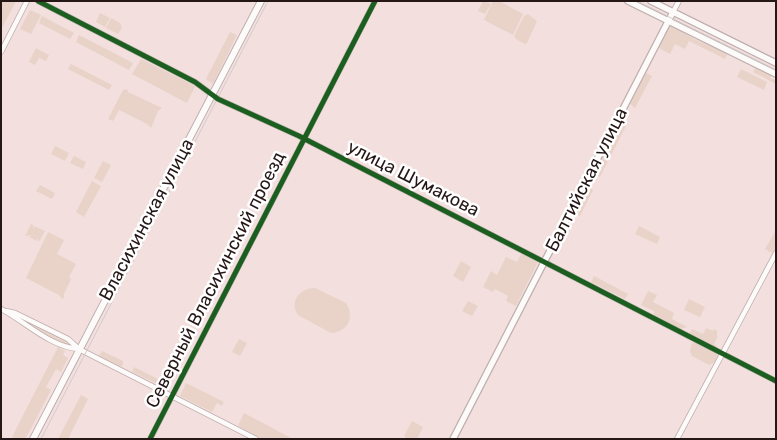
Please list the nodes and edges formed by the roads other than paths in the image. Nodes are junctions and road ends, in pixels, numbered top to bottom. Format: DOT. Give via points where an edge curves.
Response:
graph roads {
  1 [pos="28,1"];
  2 [pos="38,1"];
  3 [pos="261,1"];
  4 [pos="375,1"];
  5 [pos="628,1"];
  6 [pos="646,1"];
  7 [pos="651,1"];
  8 [pos="679,1"];
  9 [pos="642,8"];
  10 [pos="673,12"];
  11 [pos="669,21"];
  12 [pos="1,52"];
  13 [pos="776,63"];
  14 [pos="776,74"];
  15 [pos="212,94"];
  16 [pos="304,139"];
  17 [pos="776,254"];
  18 [pos="544,262"];
  19 [pos="4,310"];
  20 [pos="79,349"];
  21 [pos="722,354"];
  22 [pos="776,381"];
  23 [pos="172,396"];
  24 [pos="33,439"];
  25 [pos="150,439"];
  26 [pos="256,439"];
  27 [pos="454,439"];
  28 [pos="677,439"];
  1 -- 12 [label="street"];
  2 -- 15 [label="street, улица Шумакова" via="195,82"];
  3 -- 15 [label="highway, Власихинская улица"];
  4 -- 16 [label="street, Северный Власихинский проезд"];
  5 -- 9 [label="main road"];
  6 -- 9 [label="main road"];
  7 -- 10 [label="main road"];
  8 -- 10 [label="street, Балтийская улица"];
  9 -- 11 [label="main road"];
  10 -- 11 [label="main road, Балтийская улица"];
  10 -- 13 [label="main road"];
  11 -- 14 [label="main road"];
  11 -- 18 [label="main road, Балтийская улица"];
  15 -- 16 [label="street, улица Шумакова"];
  15 -- 20 [label="highway, Власихинская улица"];
  16 -- 18 [label="street, улица Шумакова"];
  16 -- 23 [label="street, Северный Власихинский проезд"];
  17 -- 21 [label="street"];
  18 -- 21 [label="street, улица Шумакова"];
  18 -- 27 [label="main road, Балтийская улица"];
  19 -- 20 [label="street" via="68,340"];
  20 -- 23 [label="street"];
  20 -- 24 [label="highway, Власихинская улица"];
  21 -- 22 [label="street, улица Шумакова"];
  21 -- 28 [label="street"];
  23 -- 25 [label="street, Северный Власихинский проезд"];
  23 -- 26 [label="street"];
}
